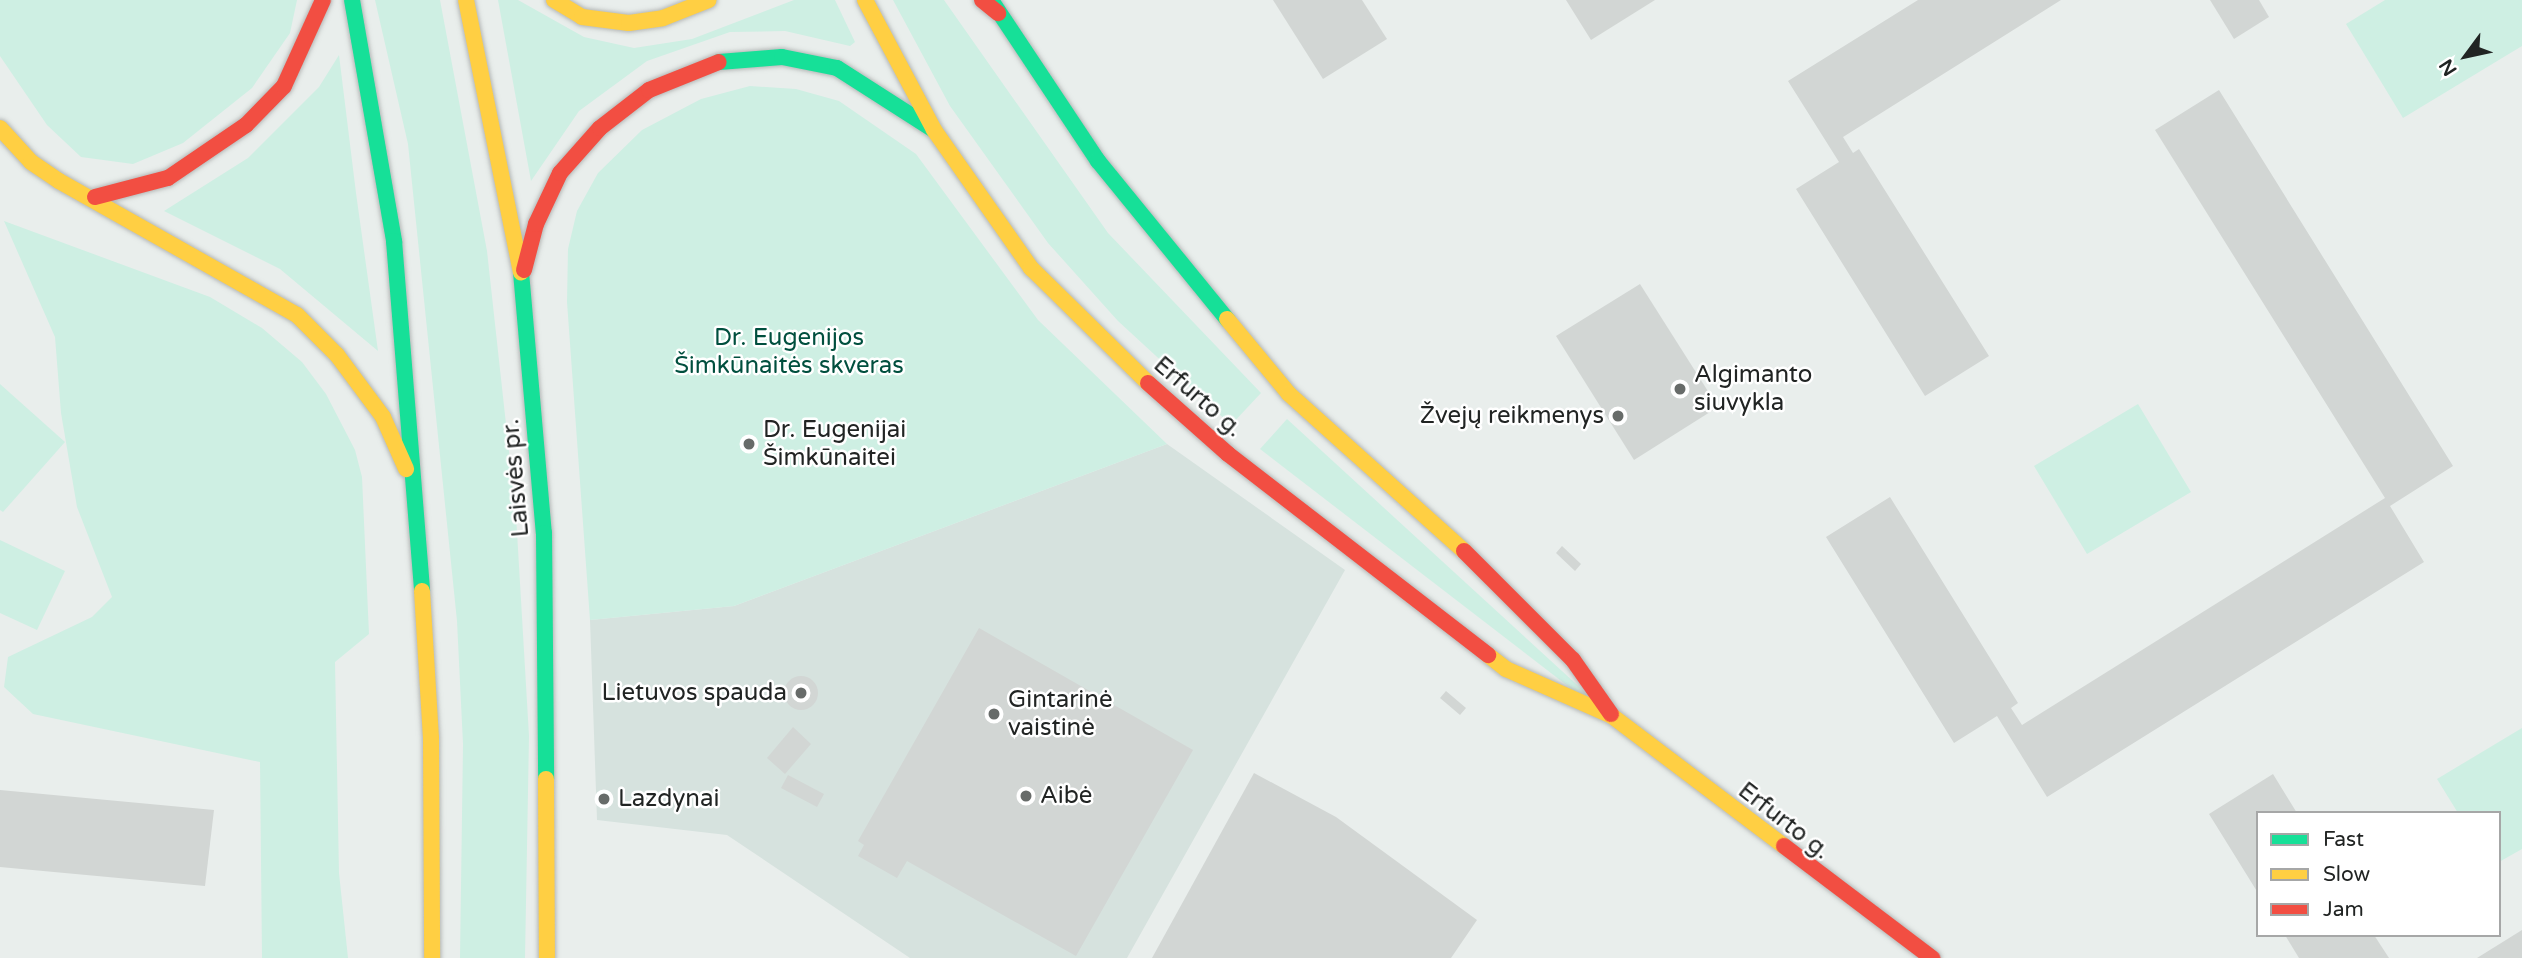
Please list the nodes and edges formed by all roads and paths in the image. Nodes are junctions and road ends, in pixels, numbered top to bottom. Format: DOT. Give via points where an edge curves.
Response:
graph roads {
  1 [pos="323,0"];
  2 [pos="352,0"];
  3 [pos="466,0"];
  4 [pos="554,0"];
  5 [pos="709,0"];
  6 [pos="865,0"];
  7 [pos="982,0"];
  8 [pos="994,6"];
  9 [pos="0,128"];
  10 [pos="934,130"];
  11 [pos="95,197"];
  12 [pos="522,279"];
  13 [pos="417,494"];
  14 [pos="1612,716"];
  15 [pos="432,958"];
  16 [pos="547,958"];
  17 [pos="1932,958"];
  1 -- 11 [label="main road" via="284,86 246,125 168,178"];
  2 -- 13 [label="main road" via="394,241"];
  3 -- 12 [label="main road, Laisvės pr."];
  4 -- 5 [label="main road" via="582,17 629,23 663,18"];
  6 -- 10 [label="main road, Erfurto g."];
  7 -- 8 [label="main road, Erfurto g."];
  8 -- 14 [label="main road, Erfurto g." via="1157,238 1289,394 1485,569 1573,660"];
  9 -- 11 [label="main road" via="32,162"];
  10 -- 12 [label="main road" via="879,90 837,68 782,57 712,63 649,90 600,128 560,173 536,225"];
  10 -- 14 [label="main road, Erfurto g." via="1031,268 1085,326 1228,454 1506,669"];
  11 -- 13 [label="main road" via="297,315 337,355 383,417"];
  12 -- 16 [label="main road, Laisvės pr." via="544,533"];
  13 -- 15 [label="main road" via="431,738"];
  14 -- 17 [label="main road, Erfurto g."];
}
